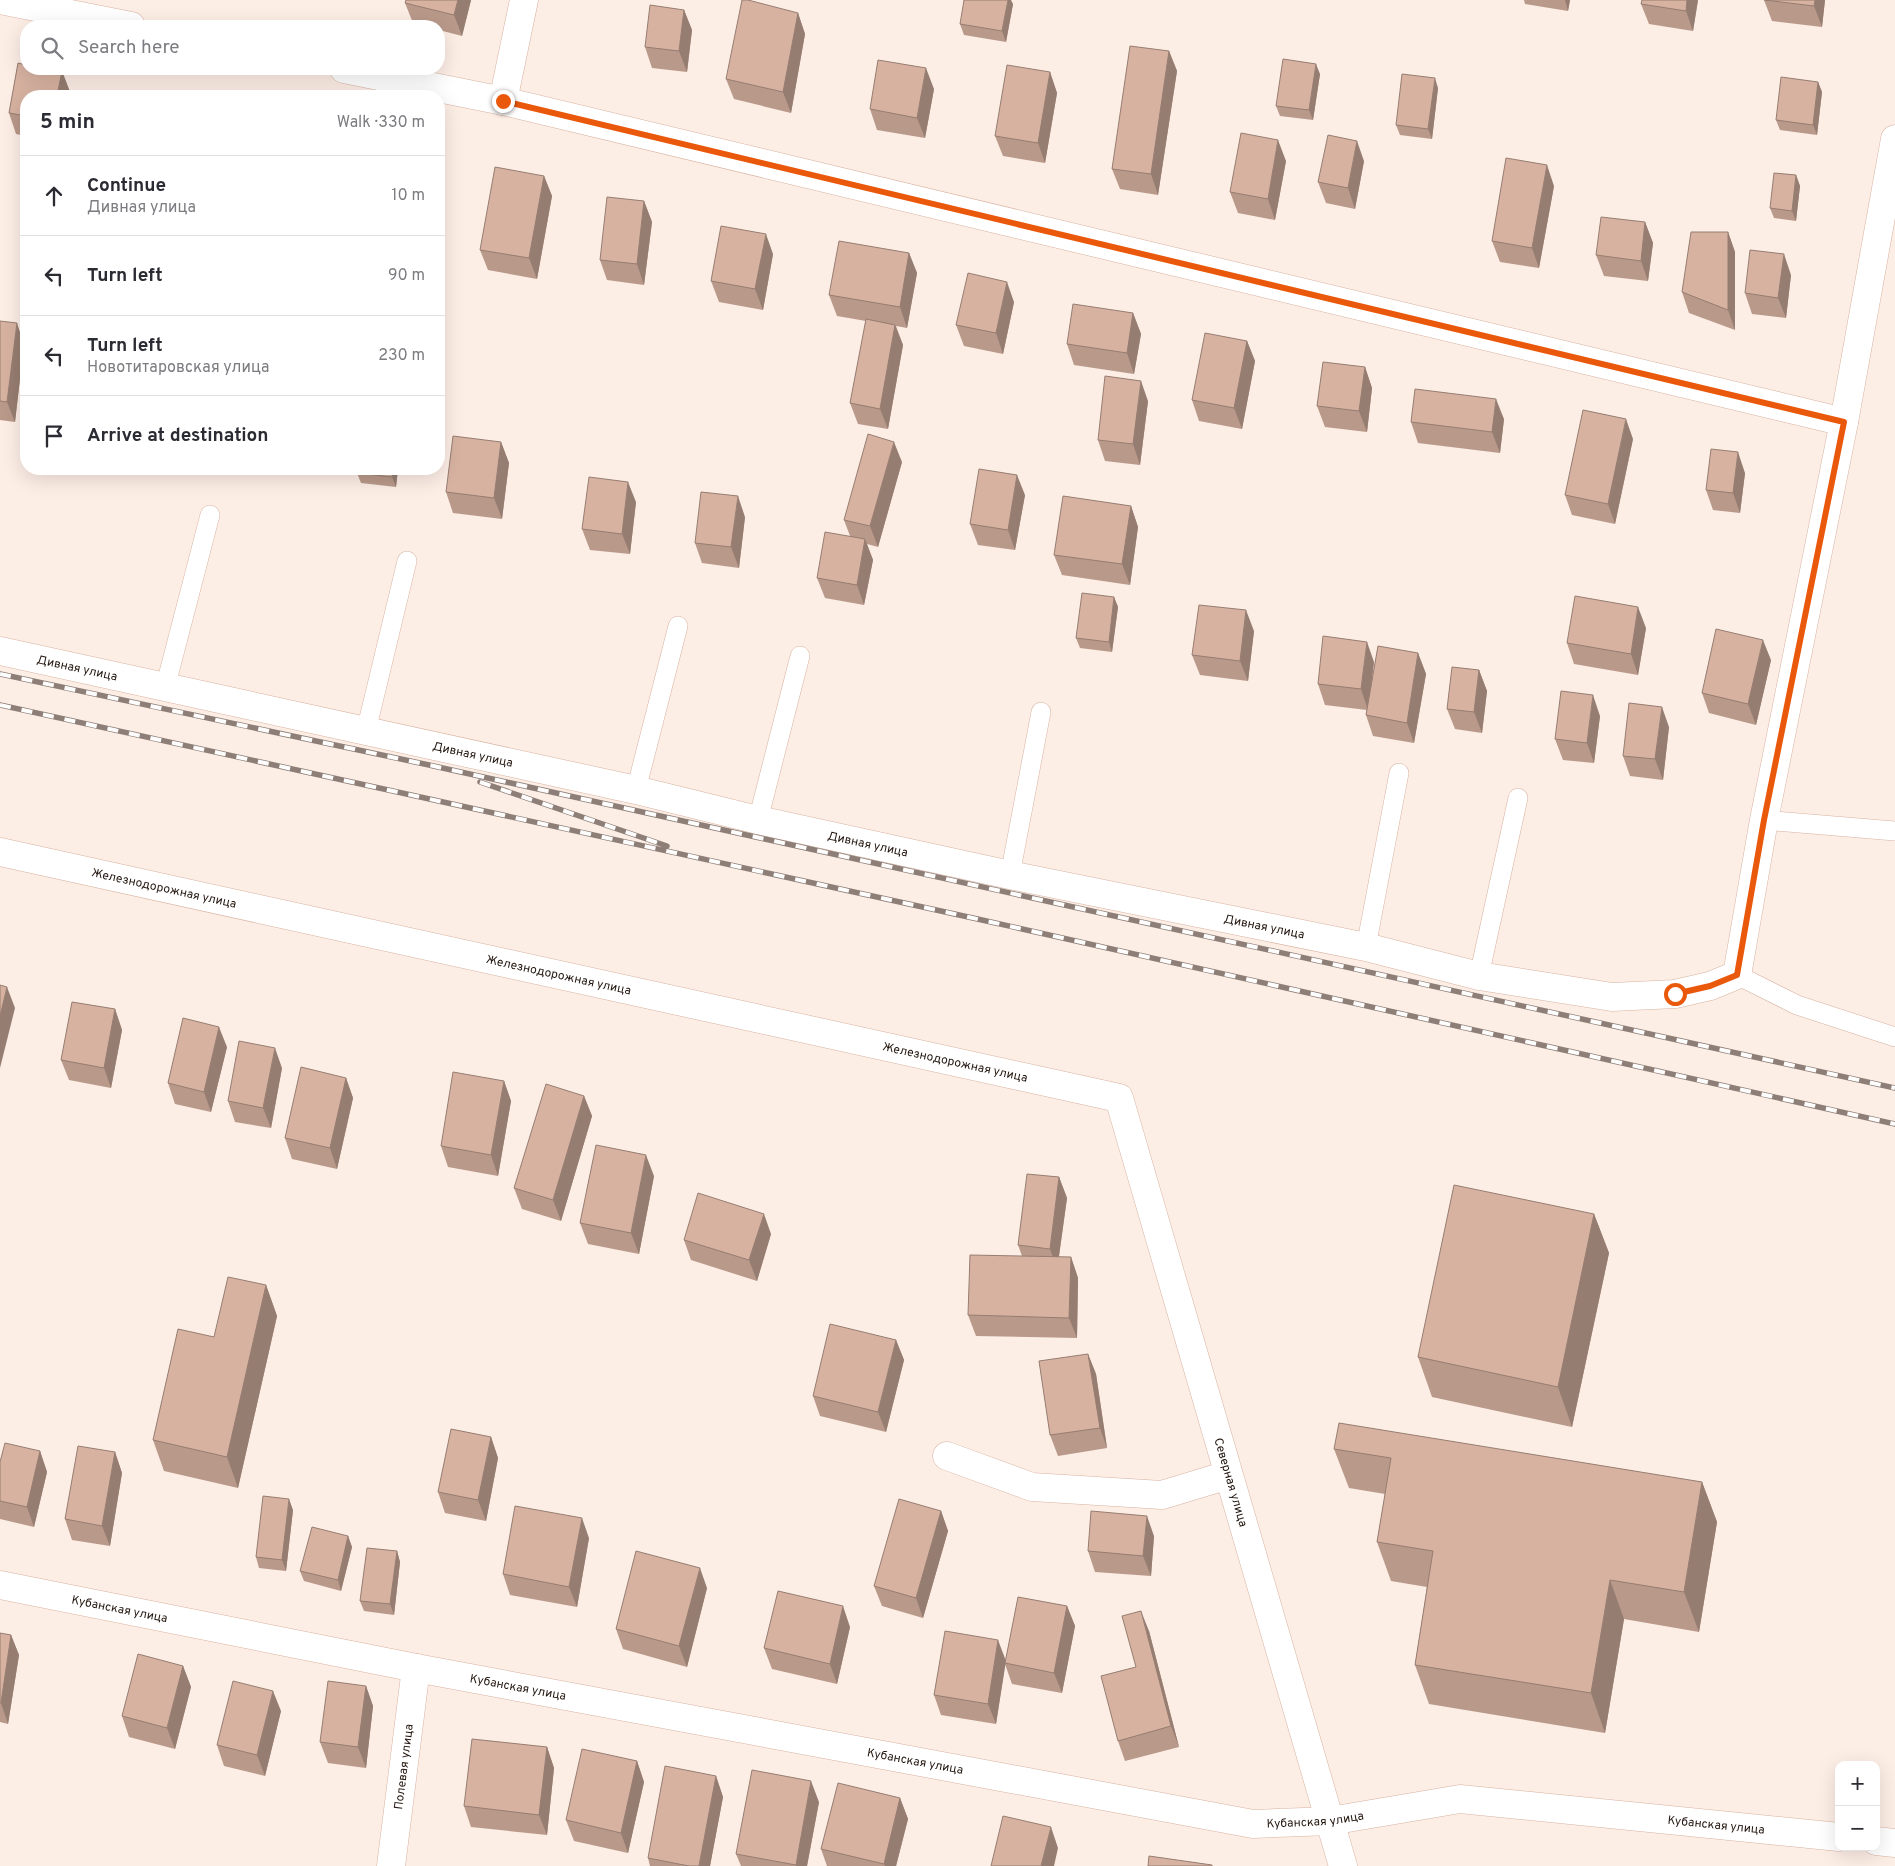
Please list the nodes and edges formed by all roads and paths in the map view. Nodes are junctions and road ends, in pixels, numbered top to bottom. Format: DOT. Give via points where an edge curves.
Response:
graph roads {
  1 [pos="0,0"];
  2 [pos="524,0"];
  3 [pos="100,20"];
  4 [pos="374,75"];
  5 [pos="503,101"];
  6 [pos="1895,139"];
  7 [pos="1844,422"];
  8 [pos="210,516"];
  9 [pos="407,561"];
  10 [pos="678,626"];
  11 [pos="0,651"];
  12 [pos="800,656"];
  13 [pos="165,688"];
  14 [pos="1042,712"];
  15 [pos="366,731"];
  16 [pos="1400,773"];
  17 [pos="636,790"];
  18 [pos="1518,798"];
  19 [pos="758,820"];
  20 [pos="1764,820"];
  21 [pos="1895,831"];
  22 [pos="0,852"];
  23 [pos="1010,875"];
  24 [pos="1366,947"];
  25 [pos="1737,975"];
  26 [pos="1478,976"];
  27 [pos="1895,1037"];
  28 [pos="1119,1098"];
  29 [pos="947,1456"];
  30 [pos="1228,1476"];
  31 [pos="0,1585"];
  32 [pos="416,1668"];
  33 [pos="1330,1821"];
  34 [pos="1835,1837"];
  35 [pos="1880,1841"];
  36 [pos="1895,1843"];
  37 [pos="391,1866"];
  38 [pos="1343,1866"];
  1 -- 3 [label="street"];
  2 -- 5 [label="street"];
  4 -- 5 [label="street"];
  5 -- 7 [label="street"];
  6 -- 7 [label="street"];
  7 -- 20 [label="street"];
  8 -- 13 [label="lane"];
  9 -- 15 [label="lane"];
  10 -- 17 [label="lane"];
  11 -- 13 [label="street, Дивная улица"];
  12 -- 19 [label="lane"];
  13 -- 15 [label="street, Дивная улица"];
  14 -- 23 [label="lane"];
  15 -- 17 [label="street, Дивная улица"];
  16 -- 24 [label="lane"];
  17 -- 19 [label="street, Дивная улица"];
  18 -- 26 [label="lane"];
  19 -- 23 [label="street, Дивная улица"];
  20 -- 21 [label="lane"];
  20 -- 25 [label="street"];
  22 -- 28 [label="street, Железнодорожная улица"];
  23 -- 24 [label="street, Дивная улица"];
  24 -- 26 [label="street, Дивная улица"];
  25 -- 26 [label="street, Дивная улица" via="1710,986 1675,994 1612,997"];
  25 -- 27 [label="lane" via="1797,1005"];
  28 -- 30 [label="street, Северная улица"];
  29 -- 30 [label="street" via="1032,1487 1162,1495"];
  30 -- 33 [label="street, Северная улица"];
  31 -- 32 [label="street, Кубанская улица"];
  32 -- 33 [label="street, Кубанская улица" via="1253,1824"];
  32 -- 37 [label="street, Полевая улица"];
  33 -- 34 [label="street, Кубанская улица" via="1460,1799"];
  33 -- 38 [label="street, Северная улица"];
  35 -- 36 [label="street"];
}
